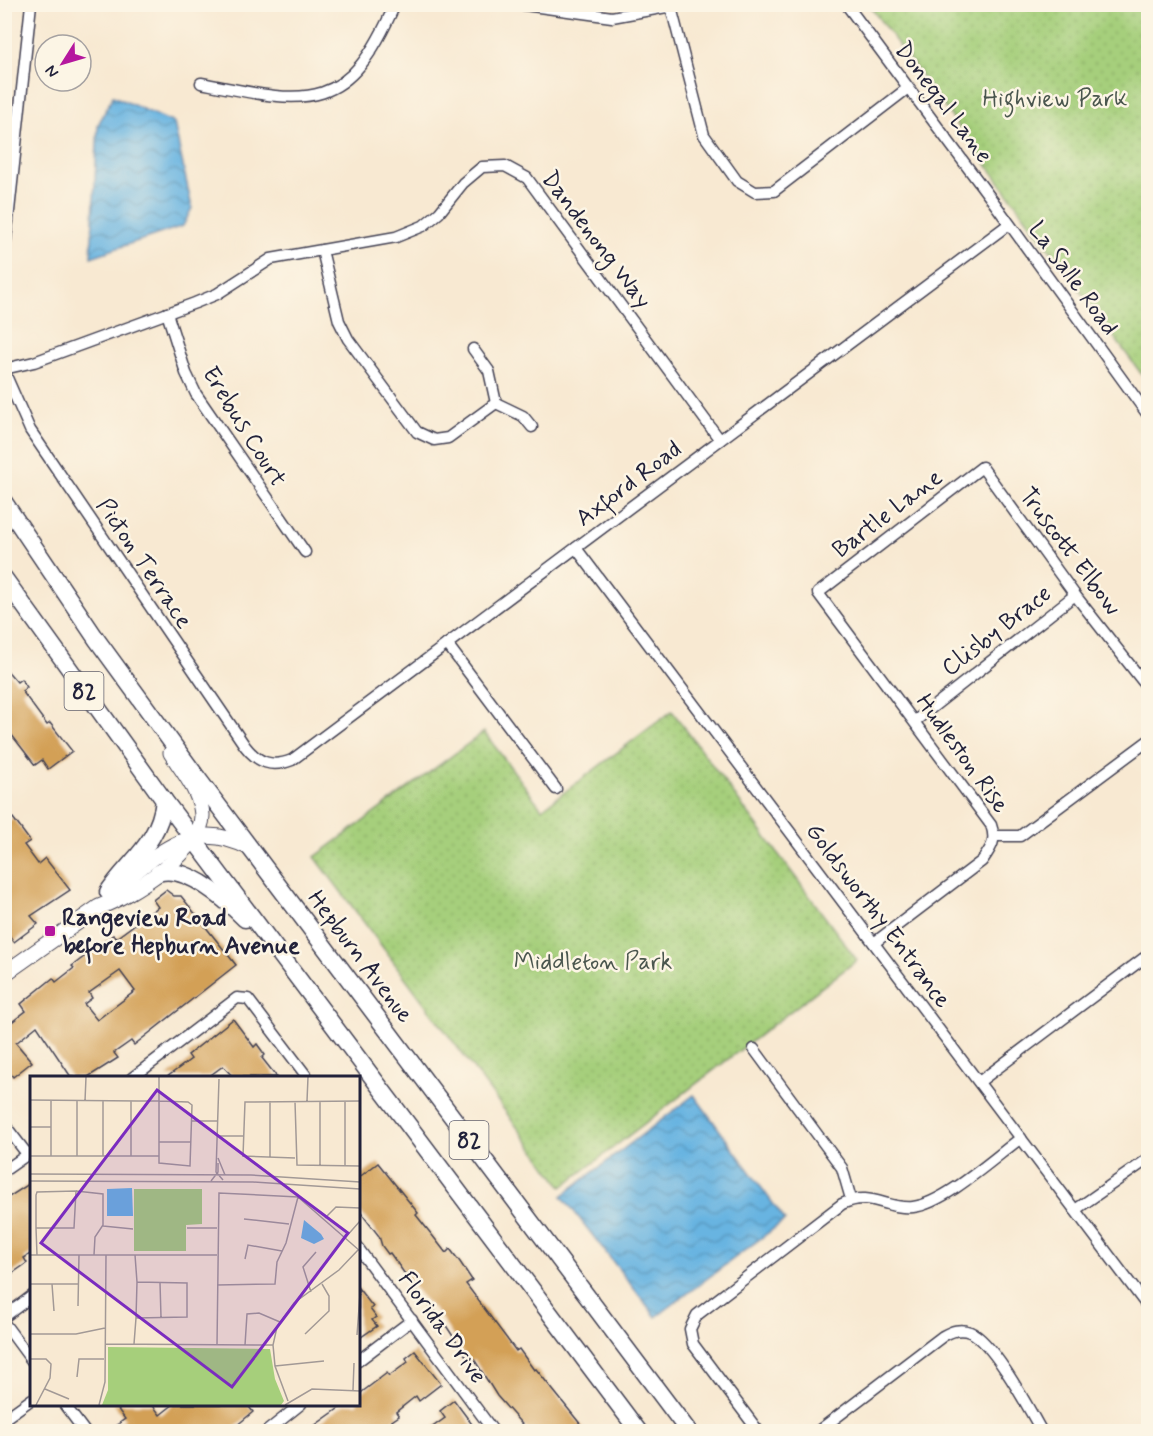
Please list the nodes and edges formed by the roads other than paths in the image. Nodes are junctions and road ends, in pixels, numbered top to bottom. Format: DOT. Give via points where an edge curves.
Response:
graph roads {
  1 [pos="31,4"];
  2 [pos="395,4"];
  3 [pos="517,4"];
  4 [pos="683,4"];
  5 [pos="846,4"];
  6 [pos="671,7"];
  7 [pos="201,83"];
  8 [pos="908,88"];
  9 [pos="10,164"];
  10 [pos="1009,224"];
  11 [pos="322,250"];
  12 [pos="4,258"];
  13 [pos="167,313"];
  14 [pos="473,349"];
  15 [pos="4,370"];
  16 [pos="496,403"];
  17 [pos="1149,415"];
  18 [pos="532,427"];
  19 [pos="720,440"];
  20 [pos="982,467"];
  21 [pos="4,502"];
  22 [pos="576,548"];
  23 [pos="305,552"];
  24 [pos="4,578"];
  25 [pos="818,593"];
  26 [pos="1075,595"];
  27 [pos="447,644"];
  28 [pos="121,674"];
  29 [pos="1149,688"];
  30 [pos="915,721"];
  31 [pos="1149,741"];
  32 [pos="268,764"];
  33 [pos="4,769"];
  34 [pos="4,783"];
  35 [pos="556,789"];
  36 [pos="164,800"];
  37 [pos="995,836"];
  38 [pos="192,838"];
  39 [pos="250,848"];
  40 [pos="159,873"];
  41 [pos="108,892"];
  42 [pos="99,906"];
  43 [pos="874,943"];
  44 [pos="1149,955"];
  45 [pos="288,962"];
  46 [pos="4,974"];
  47 [pos="754,1049"];
  48 [pos="133,1076"];
  49 [pos="307,1076"];
  50 [pos="979,1082"];
  51 [pos="4,1124"];
  52 [pos="1022,1138"];
  53 [pos="29,1153"];
  54 [pos="1149,1159"];
  55 [pos="4,1171"];
  56 [pos="852,1199"];
  57 [pos="1076,1210"];
  58 [pos="360,1251"];
  59 [pos="30,1298"];
  60 [pos="1149,1307"];
  61 [pos="4,1317"];
  62 [pos="412,1320"];
  63 [pos="4,1323"];
  64 [pos="30,1357"];
  65 [pos="360,1359"];
  66 [pos="30,1400"];
  67 [pos="66,1406"];
  68 [pos="298,1406"];
  69 [pos="4,1419"];
  70 [pos="85,1431"];
  71 [pos="266,1431"];
  72 [pos="494,1431"];
  73 [pos="639,1431"];
  74 [pos="689,1431"];
  75 [pos="759,1431"];
  76 [pos="817,1431"];
  77 [pos="1042,1431"];
  1 -- 9 [label="street"];
  2 -- 7 [label="street" via="379,42 365,60 350,78 322,95 277,98"];
  3 -- 6 [label="street" via="612,17"];
  4 -- 6 [label="street"];
  5 -- 8 [label="street, Donegal Lane"];
  6 -- 8 [label="street" via="704,135 737,181 755,192 774,191"];
  8 -- 10 [label="street, Donegal Lane"];
  9 -- 12 [label="street"];
  10 -- 17 [label="street, La Salle Road"];
  10 -- 19 [label="street, Axford Road"];
  11 -- 13 [label="street, Dandenong Way" via="271,260 217,294"];
  11 -- 16 [label="street" via="339,321 348,339 417,432 434,440 448,438"];
  11 -- 19 [label="street, Dandenong Way" via="396,237 423,226 482,167 505,166 527,178"];
  13 -- 15 [label="street, Dandenong Way"];
  13 -- 23 [label="street, Erebus Court" via="196,394"];
  14 -- 16 [label="street" via="489,371"];
  15 -- 32 [label="street, Picton Terrace" via="30,430 245,746 258,760"];
  16 -- 18 [label="street" via="523,416"];
  19 -- 22 [label="street, Axford Road"];
  20 -- 25 [label="street, Bartle Lane"];
  20 -- 26 [label="street, Truscott Elbow"];
  21 -- 28 [label="main road, Hepburn Avenue / 82"];
  22 -- 27 [label="street, Axford Road"];
  22 -- 43 [label="street, Goldsworthy Entrance"];
  24 -- 36 [label="main road, 82"];
  25 -- 30 [label="street, Hudleston Rise"];
  26 -- 29 [label="street, Truscott Elbow"];
  26 -- 30 [label="street, Clisby Brace"];
  27 -- 32 [label="street, Axford Road" via="292,760"];
  27 -- 35 [label="street"];
  28 -- 38 [label="street" via="196,795 202,819"];
  28 -- 39 [label="main road, Hepburn Avenue / 82"];
  30 -- 37 [label="street, Hudleston Rise"];
  31 -- 37 [label="street" via="1020,836"];
  33 -- 34 [label="street"];
  36 -- 38 [label="main road, 82"];
  36 -- 41 [label="main road" via="152,840"];
  37 -- 43 [label="street, Hudleston Rise" via="982,861"];
  38 -- 39 [label="street" via="221,835"];
  38 -- 40 [label="street" via="182,855"];
  38 -- 41 [label="street" via="173,843"];
  38 -- 45 [label="main road, 82"];
  39 -- 74 [label="main road, Hepburn Avenue / 82"];
  40 -- 42 [label="street" via="116,901"];
  40 -- 45 [label="main road" via="174,871 209,887"];
  41 -- 42 [label="street"];
  42 -- 46 [label="street"];
  43 -- 50 [label="street, Goldsworthy Entrance"];
  44 -- 50 [label="street"];
  45 -- 73 [label="main road, 82"];
  47 -- 56 [label="street" via="842,1168"];
  48 -- 49 [label="street" via="237,998 248,999"];
  50 -- 52 [label="street, Goldsworthy Entrance"];
  51 -- 53 [label="street"];
  52 -- 56 [label="street" via="930,1203 909,1208 872,1198"];
  52 -- 57 [label="street, Goldsworthy Entrance"];
  53 -- 55 [label="street"];
  54 -- 57 [label="street"];
  56 -- 75 [label="street" via="833,1209 692,1322 693,1344"];
  57 -- 60 [label="street, Goldsworthy Entrance"];
  58 -- 62 [label="street, Florida Drive"];
  59 -- 61 [label="street"];
  62 -- 65 [label="street"];
  62 -- 72 [label="street, Florida Drive"];
  63 -- 64 [label="street"];
  66 -- 69 [label="street"];
  67 -- 70 [label="street"];
  68 -- 71 [label="street"];
  76 -- 77 [label="street" via="943,1336 963,1330 978,1337 1005,1370"];
}
